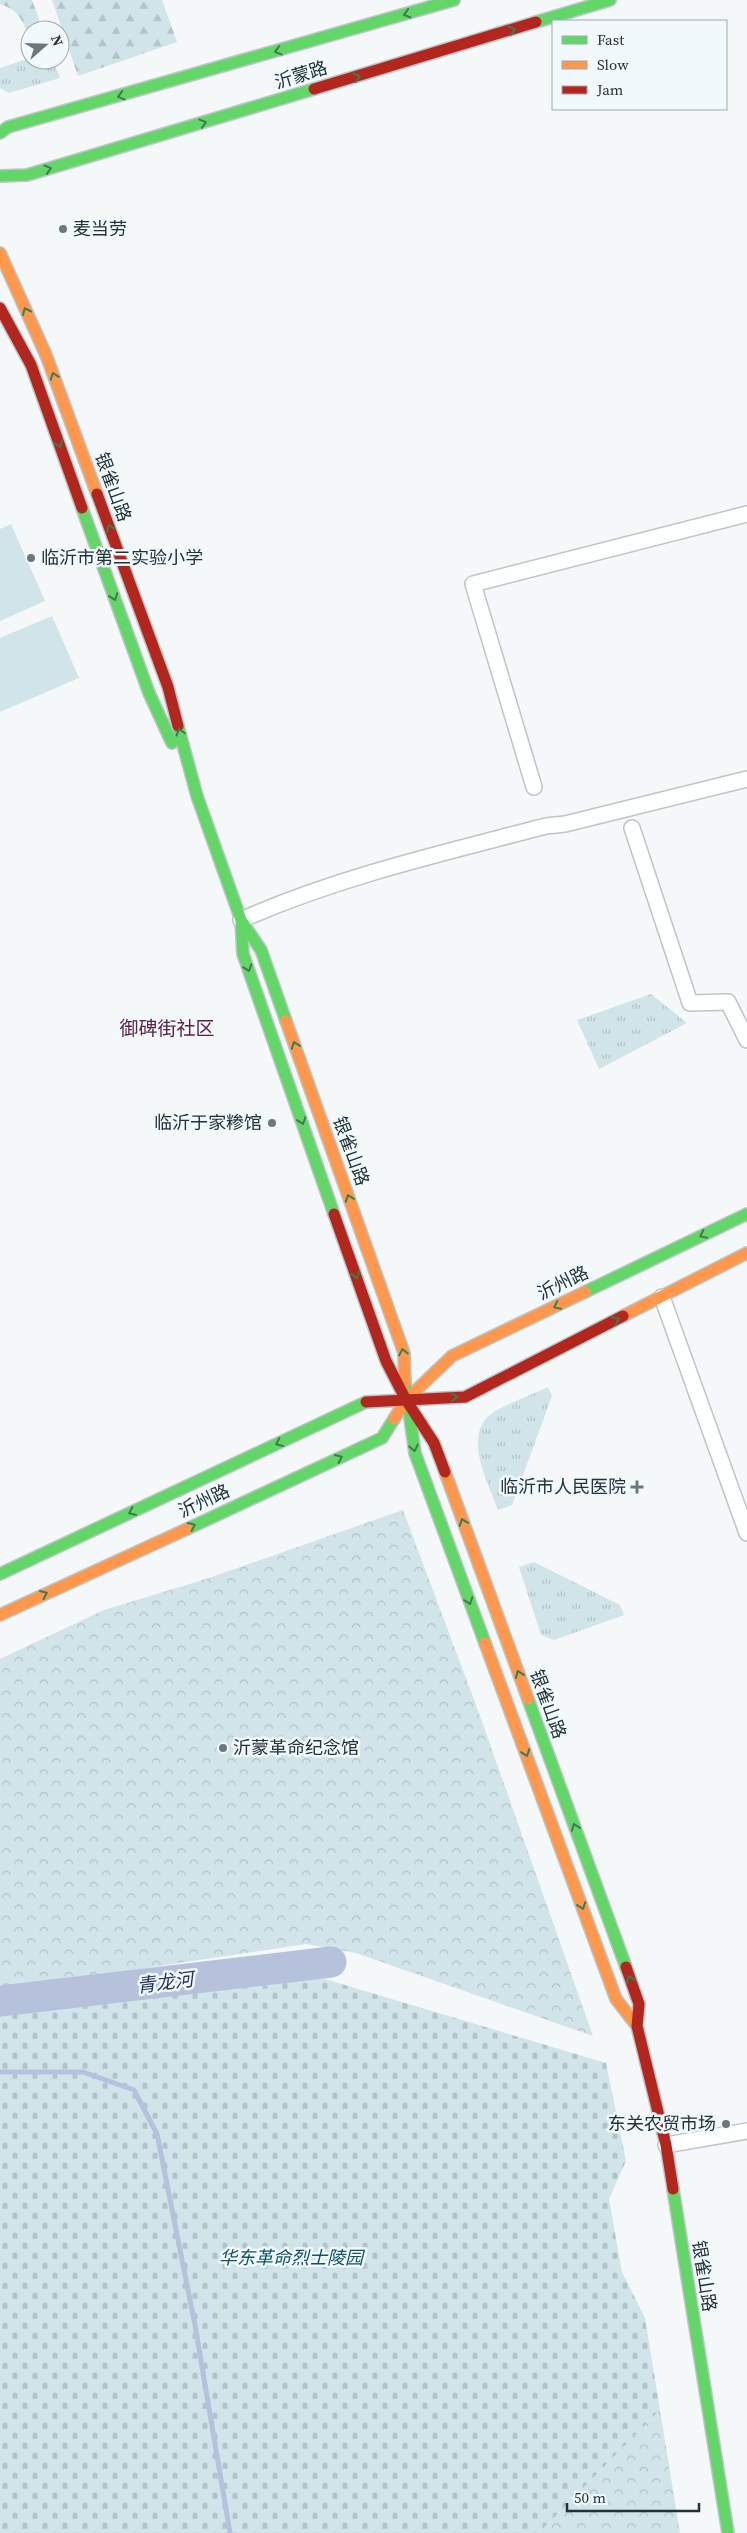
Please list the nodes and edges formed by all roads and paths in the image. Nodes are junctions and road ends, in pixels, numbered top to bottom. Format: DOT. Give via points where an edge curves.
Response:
graph roads {
  1 [pos="454,0"];
  2 [pos="610,0"];
  3 [pos="0,133"];
  4 [pos="0,176"];
  5 [pos="0,253"];
  6 [pos="0,308"];
  7 [pos="747,514"];
  8 [pos="747,779"];
  9 [pos="534,787"];
  10 [pos="197,796"];
  11 [pos="632,828"];
  12 [pos="241,920"];
  13 [pos="747,1040"];
  14 [pos="747,1214"];
  15 [pos="747,1253"];
  16 [pos="662,1297"];
  17 [pos="406,1400"];
  18 [pos="747,1533"];
  19 [pos="0,1574"];
  20 [pos="0,1615"];
  21 [pos="637,2026"];
  22 [pos="747,2131"];
  23 [pos="666,2145"];
  24 [pos="728,2533"];
  1 -- 3 [label="main road, 沂蒙路, one-way" via="8,127"];
  4 -- 2 [label="main road, 沂蒙路, one-way" via="28,175"];
  10 -- 5 [label="main road, 银雀山路, one-way" via="168,687 46,355"];
  6 -- 10 [label="main road, 银雀山路, one-way" via="31,365 149,693"];
  7 -- 9 [label="street" via="472,584"];
  8 -- 12 [label="street" via="546,826 368,874 274,904"];
  10 -- 12 [label="main road, 银雀山路"];
  11 -- 13 [label="street" via="690,1003 728,1002"];
  12 -- 17 [label="main road, 银雀山路, one-way" via="243,954 386,1361"];
  17 -- 12 [label="main road, 银雀山路, one-way" via="404,1353 261,950"];
  14 -- 17 [label="main road, 沂州路, one-way" via="452,1356"];
  15 -- 16 [label="main road, 沂州路"];
  17 -- 16 [label="main road, 沂州路, one-way" via="465,1397"];
  16 -- 18 [label="street"];
  17 -- 19 [label="main road, 沂州路, one-way" via="369,1401"];
  20 -- 17 [label="main road, 沂州路, one-way" via="382,1438"];
  17 -- 21 [label="main road, 银雀山路, one-way" via="415,1453 616,1999"];
  21 -- 17 [label="main road, 银雀山路, one-way" via="639,2004 434,1443"];
  21 -- 23 [label="main road, 银雀山路"];
  22 -- 23 [label="street"];
  23 -- 24 [label="main road, 银雀山路"];
}
